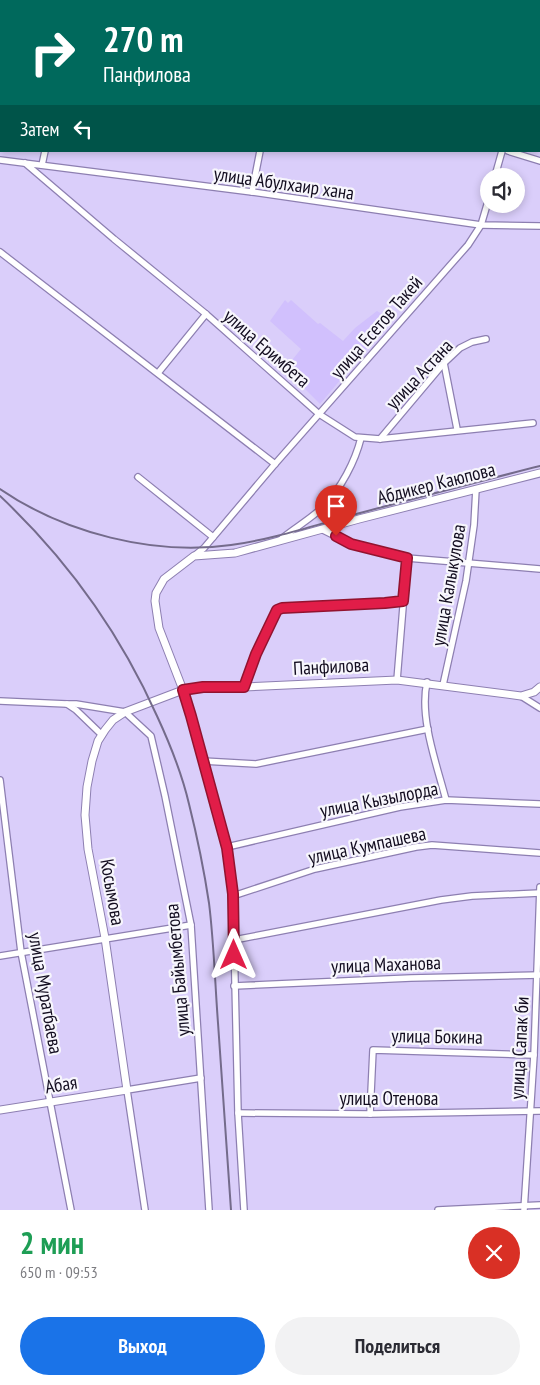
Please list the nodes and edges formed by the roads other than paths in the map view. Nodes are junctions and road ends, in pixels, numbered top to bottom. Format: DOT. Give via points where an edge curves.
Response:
graph roads {
  1 [pos="45,152"];
  2 [pos="260,152"];
  3 [pos="502,152"];
  4 [pos="511,152"];
  5 [pos="0,160"];
  6 [pos="540,161"];
  7 [pos="25,163"];
  8 [pos="42,165"];
  9 [pos="497,168"];
  10 [pos="252,192"];
  11 [pos="485,213"];
  12 [pos="481,225"];
  13 [pos="540,226"];
  14 [pos="0,252"];
  15 [pos="206,314"];
  16 [pos="486,339"];
  17 [pos="444,363"];
  18 [pos="158,373"];
  19 [pos="319,414"];
  20 [pos="533,422"];
  21 [pos="457,429"];
  22 [pos="360,438"];
  23 [pos="380,439"];
  24 [pos="275,464"];
  25 [pos="540,473"];
  26 [pos="138,477"];
  27 [pos="476,489"];
  28 [pos="321,529"];
  29 [pos="213,537"];
  30 [pos="280,540"];
  31 [pos="194,556"];
  32 [pos="407,558"];
  33 [pos="470,563"];
  34 [pos="540,569"];
  35 [pos="403,601"];
  36 [pos="398,680"];
  37 [pos="427,682"];
  38 [pos="443,685"];
  39 [pos="244,687"];
  40 [pos="540,687"];
  41 [pos="183,690"];
  42 [pos="521,696"];
  43 [pos="0,703"];
  44 [pos="67,704"];
  45 [pos="540,708"];
  46 [pos="125,712"];
  47 [pos="428,729"];
  48 [pos="102,735"];
  49 [pos="203,761"];
  50 [pos="0,780"];
  51 [pos="446,800"];
  52 [pos="540,804"];
  53 [pos="227,848"];
  54 [pos="540,853"];
  55 [pos="540,887"];
  56 [pos="540,893"];
  57 [pos="233,894"];
  58 [pos="191,925"];
  59 [pos="105,938"];
  60 [pos="234,940"];
  61 [pos="21,952"];
  62 [pos="0,956"];
  63 [pos="539,975"];
  64 [pos="234,986"];
  65 [pos="534,1055"];
  66 [pos="201,1078"];
  67 [pos="127,1090"];
  68 [pos="51,1102"];
  69 [pos="0,1110"];
  70 [pos="531,1111"];
  71 [pos="540,1111"];
  72 [pos="238,1113"];
  73 [pos="370,1114"];
  74 [pos="540,1205"];
  75 [pos="524,1208"];
  76 [pos="71,1210"];
  77 [pos="144,1210"];
  78 [pos="209,1210"];
  79 [pos="244,1210"];
  80 [pos="438,1210"];
  1 -- 8 [label="street"];
  2 -- 10 [label="street"];
  3 -- 9 [label="street"];
  4 -- 6 [label="street"];
  5 -- 7 [label="street, улица Абулхаир хана"];
  7 -- 8 [label="street, улица Абулхаир хана"];
  7 -- 15 [label="street, улица Еримбета"];
  8 -- 10 [label="street, улица Абулхаир хана"];
  10 -- 12 [label="street, улица Абулхаир хана"];
  11 -- 12 [label="street, улица Есетов Такей"];
  12 -- 13 [label="street, улица Абулхаир хана"];
  12 -- 19 [label="street, улица Есетов Такей" via="468,245"];
  14 -- 18 [label="street"];
  15 -- 18 [label="street"];
  15 -- 19 [label="street, улица Еримбета"];
  16 -- 17 [label="street, улица Астана" via="460,348"];
  17 -- 21 [label="street"];
  17 -- 23 [label="street, улица Астана"];
  18 -- 24 [label="street"];
  19 -- 22 [label="street, улица Еримбета"];
  19 -- 24 [label="street, улица Есетов Такей"];
  20 -- 21 [label="street, улица Еримбета"];
  21 -- 23 [label="street, улица Еримбета"];
  22 -- 23 [label="street, улица Еримбета"];
  22 -- 30 [label="street" via="345,478 334,494"];
  24 -- 29 [label="street, улица Есетов Такей"];
  25 -- 27 [label="street, Абдикер Каюпова"];
  26 -- 29 [label="street"];
  27 -- 28 [label="street, Абдикер Каюпова"];
  27 -- 33 [label="street, улица Калыкулова"];
  28 -- 30 [label="street, Абдикер Каюпова"];
  28 -- 32 [label="street" via="351,544"];
  29 -- 31 [label="street, улица Есетов Такей"];
  30 -- 31 [label="street, Абдикер Каюпова" via="236,553"];
  31 -- 41 [label="street" via="164,579 155,601 159,628"];
  32 -- 33 [label="street"];
  32 -- 35 [label="street"];
  33 -- 34 [label="street"];
  33 -- 38 [label="street, улица Калыкулова"];
  35 -- 36 [label="street"];
  35 -- 39 [label="street" via="279,608"];
  36 -- 37 [label="street, Панфилова"];
  36 -- 39 [label="street, Панфилова"];
  37 -- 38 [label="street, Панфилова"];
  37 -- 47 [label="street"];
  38 -- 42 [label="street, Панфилова"];
  39 -- 41 [label="street, Панфилова"];
  40 -- 42 [label="street"];
  41 -- 46 [label="street, Панфилова"];
  41 -- 49 [label="street"];
  42 -- 45 [label="street"];
  43 -- 44 [label="street"];
  44 -- 46 [label="street"];
  44 -- 48 [label="street"];
  46 -- 48 [label="street, Косымова" via="113,720"];
  46 -- 58 [label="street, улица Байымбетова" via="151,736"];
  47 -- 49 [label="street" via="256,764"];
  47 -- 51 [label="street"];
  48 -- 59 [label="street, Косымова" via="92,761 85,815"];
  49 -- 53 [label="street"];
  50 -- 61 [label="street, улица Муратбаева"];
  51 -- 52 [label="street, улица Кызылорда"];
  51 -- 53 [label="street, улица Кызылорда" via="400,806"];
  53 -- 57 [label="street"];
  54 -- 57 [label="street, улица Кумпашева" via="432,845 416,847 316,870"];
  55 -- 56 [label="street, улица Сапак би"];
  56 -- 60 [label="street" via="441,900"];
  56 -- 63 [label="street, улица Сапак би"];
  57 -- 60 [label="street"];
  58 -- 59 [label="street"];
  58 -- 66 [label="street, улица Байымбетова"];
  59 -- 61 [label="street"];
  59 -- 67 [label="street, Косымова"];
  60 -- 64 [label="street"];
  61 -- 62 [label="street"];
  61 -- 68 [label="street, улица Муратбаева"];
  63 -- 64 [label="street, улица Маханова"];
  63 -- 65 [label="street, улица Сапак би"];
  64 -- 72 [label="street"];
  65 -- 70 [label="street, улица Сапак би"];
  65 -- 73 [label="street, улица Бокина" via="374,1050"];
  66 -- 67 [label="street"];
  66 -- 78 [label="street, улица Байымбетова"];
  67 -- 68 [label="street, Абая"];
  67 -- 77 [label="street"];
  68 -- 69 [label="street, Абая"];
  68 -- 76 [label="street, улица Муратбаева"];
  70 -- 71 [label="street, улица Отенова"];
  70 -- 73 [label="street, улица Отенова"];
  70 -- 75 [label="street, улица Сапак би"];
  72 -- 73 [label="street, улица Отенова"];
  72 -- 79 [label="street"];
  74 -- 75 [label="street"];
  75 -- 80 [label="street"];
}
